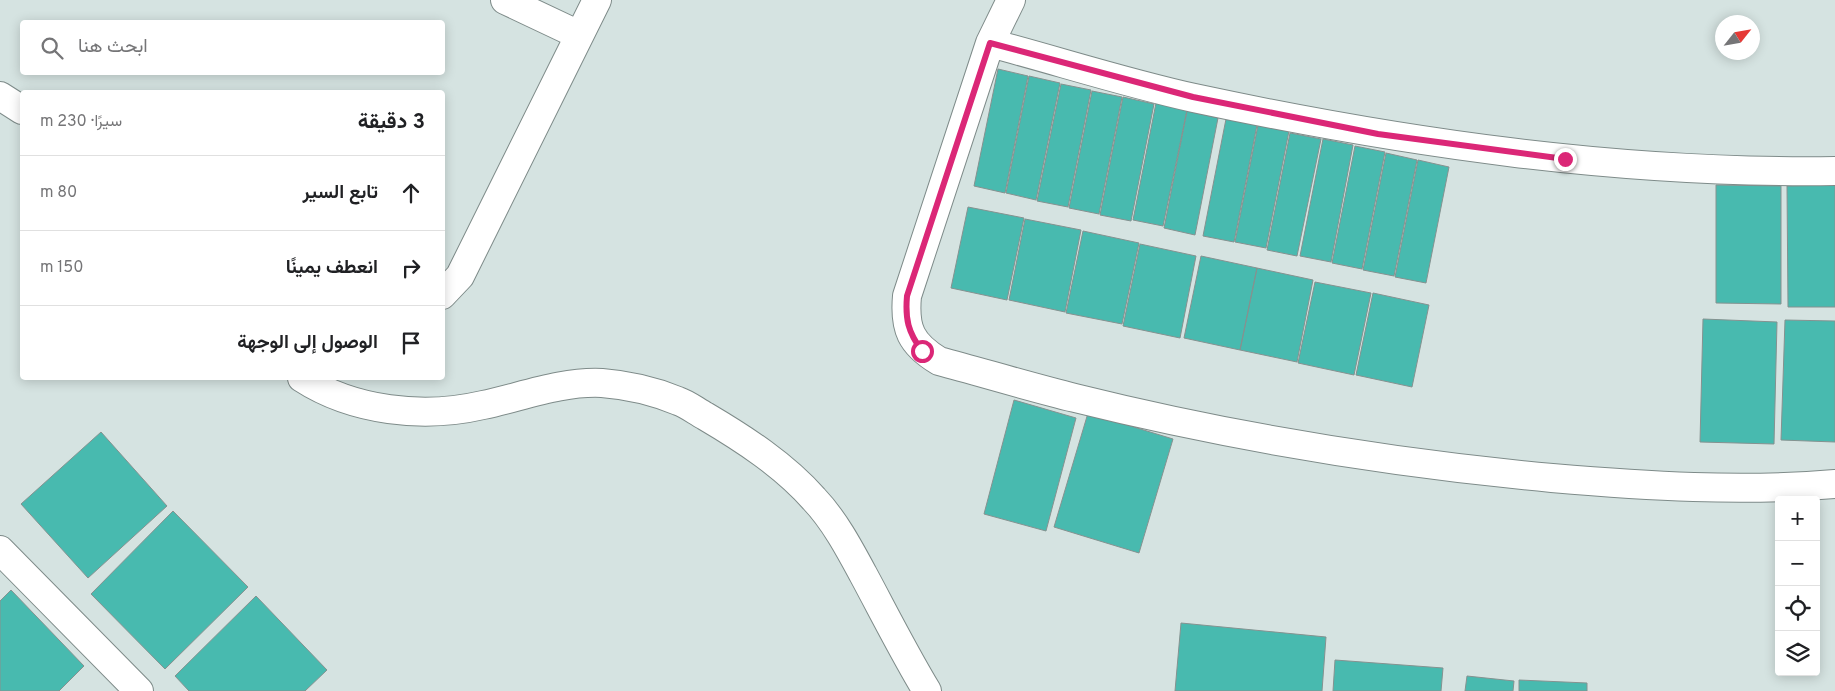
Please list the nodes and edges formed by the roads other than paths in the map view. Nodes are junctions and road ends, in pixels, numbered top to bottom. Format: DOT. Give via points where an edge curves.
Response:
graph roads {
  1 [pos="505,0"];
  2 [pos="597,0"];
  3 [pos="1011,0"];
  4 [pos="580,35"];
  5 [pos="990,43"];
  6 [pos="0,96"];
  7 [pos="20,109"];
  8 [pos="1835,171"];
  9 [pos="445,292"];
  10 [pos="306,380"];
  11 [pos="1835,484"];
  12 [pos="0,550"];
  13 [pos="139,691"];
  14 [pos="927,691"];
  1 -- 4 [label="street"];
  2 -- 4 [label="street"];
  3 -- 5 [label="street"];
  4 -- 9 [label="street" via="460,276"];
  5 -- 8 [label="street" via="1193,97 1378,134 1565,159 1753,172"];
  5 -- 11 [label="street" via="907,296 905,316 910,335 922,351 938,361 1085,400 1215,429 1355,454 1496,473 1638,486 1784,488"];
  6 -- 7 [label="street"];
  10 -- 14 [label="street" via="359,404 408,411 480,406 568,386 601,383 640,388 680,401 730,430 776,464 814,499 846,542"];
  12 -- 13 [label="street"];
}
